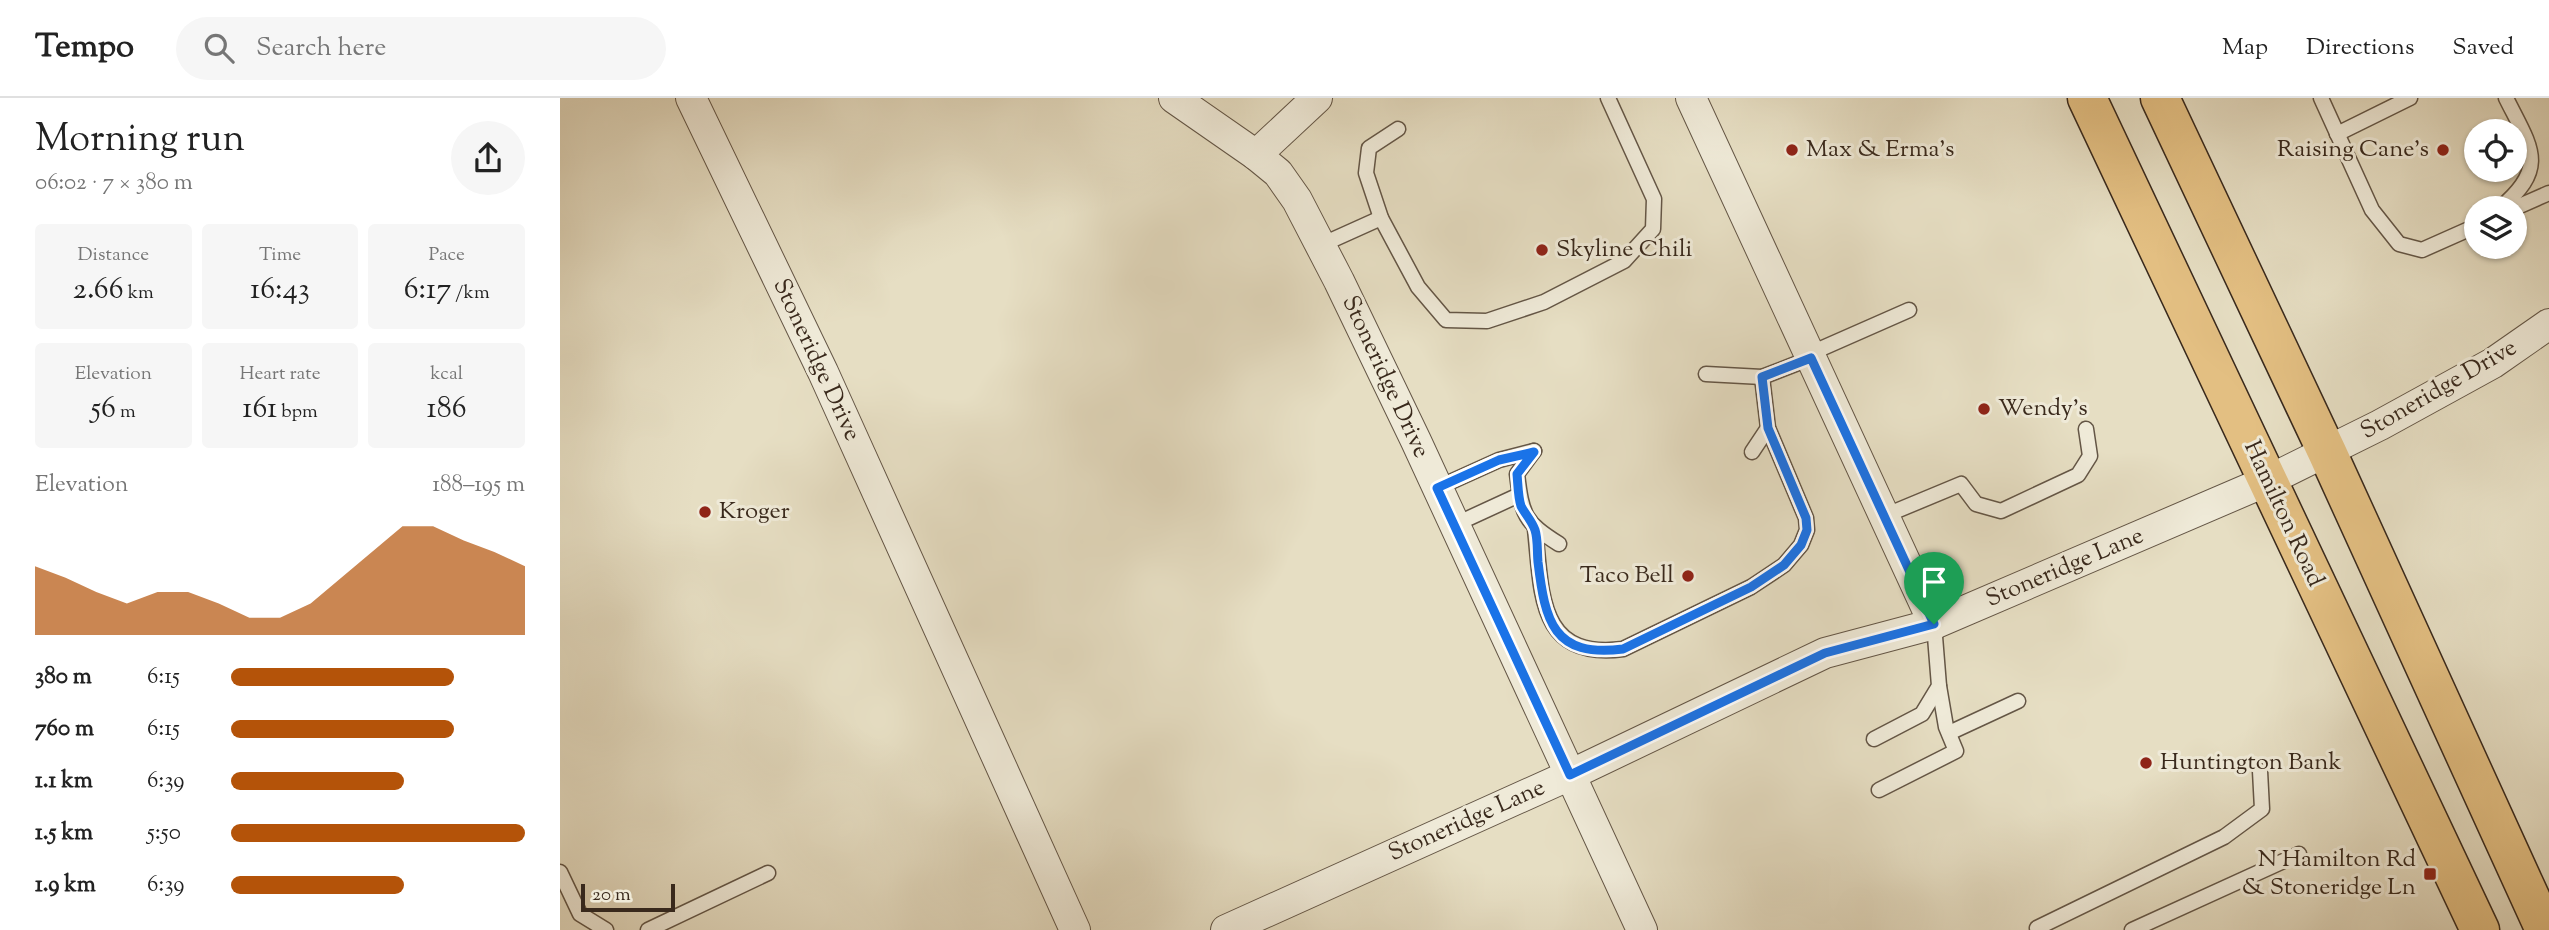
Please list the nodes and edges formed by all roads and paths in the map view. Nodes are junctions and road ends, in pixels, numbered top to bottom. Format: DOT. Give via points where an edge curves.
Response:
graph roads {
  1 [pos="691,98"];
  2 [pos="1174,98"];
  3 [pos="1317,98"];
  4 [pos="1608,98"];
  5 [pos="1691,98"];
  6 [pos="2087,98"];
  7 [pos="2160,98"];
  8 [pos="2321,98"];
  9 [pos="2410,98"];
  10 [pos="2506,98"];
  11 [pos="1398,129"];
  12 [pos="2337,134"];
  13 [pos="1256,155"];
  14 [pos="2549,193"];
  15 [pos="2516,196"];
  16 [pos="2527,203"];
  17 [pos="1384,223"];
  18 [pos="2464,231"];
  19 [pos="1321,245"];
  20 [pos="1909,310"];
  21 [pos="2549,324"];
  22 [pos="1810,356"];
  23 [pos="1706,374"];
  24 [pos="1762,377"];
  25 [pos="1768,428"];
  26 [pos="2086,429"];
  27 [pos="1752,452"];
  28 [pos="2327,452"];
  29 [pos="2267,481"];
  30 [pos="1437,488"];
  31 [pos="1519,495"];
  32 [pos="1884,516"];
  33 [pos="1454,526"];
  34 [pos="1535,528"];
  35 [pos="1559,544"];
  36 [pos="1934,624"];
  37 [pos="1939,686"];
  38 [pos="2018,701"];
  39 [pos="1949,733"];
  40 [pos="1874,739"];
  41 [pos="2260,771"];
  42 [pos="1570,775"];
  43 [pos="1879,790"];
  44 [pos="2300,854"];
  45 [pos="560,872"];
  46 [pos="768,873"];
  47 [pos="2037,928"];
  48 [pos="606,930"];
  49 [pos="648,930"];
  50 [pos="1075,930"];
  51 [pos="1226,930"];
  52 [pos="1642,930"];
  53 [pos="2132,930"];
  54 [pos="2480,930"];
  55 [pos="2545,930"];
  1 -- 50 [label="street, Stoneridge Drive" via="823,372"];
  2 -- 13 [label="street, Stoneridge Drive"];
  3 -- 13 [label="street"];
  4 -- 17 [label="lane" via="1654,199 1653,229 1624,261 1544,302 1487,321 1446,320 1418,287"];
  5 -- 22 [label="street"];
  6 -- 29 [label="main road, Hamilton Road"];
  7 -- 28 [label="main road"];
  8 -- 12 [label="lane"];
  9 -- 12 [label="lane"];
  10 -- 15 [label="lane" via="2535,156 2531,177"];
  11 -- 17 [label="lane" via="1369,148 1366,173"];
  12 -- 18 [label="lane" via="2372,210 2399,244 2423,250"];
  13 -- 19 [label="street, Stoneridge Drive" via="1278,173"];
  14 -- 16 [label="lane"];
  17 -- 19 [label="lane"];
  19 -- 30 [label="street, Stoneridge Drive"];
  20 -- 22 [label="lane"];
  21 -- 28 [label="street, Stoneridge Drive" via="2493,363"];
  22 -- 24 [label="lane"];
  22 -- 32 [label="street"];
  23 -- 24 [label="lane"];
  24 -- 25 [label="lane"];
  25 -- 27 [label="lane"];
  25 -- 34 [label="lane" via="1806,518 1801,545 1784,565 1751,587 1623,649 1585,650 1556,631 1542,590"];
  26 -- 32 [label="lane" via="2090,456 2078,475 2001,511 1976,503 1961,484"];
  28 -- 29 [label="street, Stoneridge Lane"];
  28 -- 55 [label="main road"];
  29 -- 36 [label="street, Stoneridge Lane"];
  29 -- 54 [label="main road, Hamilton Road"];
  30 -- 31 [label="lane" via="1499,460 1534,452 1517,474"];
  30 -- 33 [label="street, Stoneridge Drive"];
  31 -- 33 [label="lane"];
  31 -- 34 [label="lane"];
  32 -- 36 [label="street"];
  33 -- 42 [label="street, Stoneridge Drive"];
  34 -- 35 [label="lane"];
  36 -- 37 [label="lane"];
  36 -- 42 [label="street, Stoneridge Lane" via="1825,653"];
  37 -- 39 [label="lane"];
  37 -- 40 [label="lane" via="1922,714"];
  38 -- 39 [label="lane"];
  39 -- 43 [label="lane" via="1956,751"];
  41 -- 47 [label="lane" via="2262,809 2224,837"];
  42 -- 51 [label="street, Stoneridge Lane"];
  42 -- 52 [label="street, Stoneridge Drive"];
  44 -- 53 [label="lane"];
  45 -- 48 [label="lane" via="580,914"];
  46 -- 49 [label="lane"];
}
